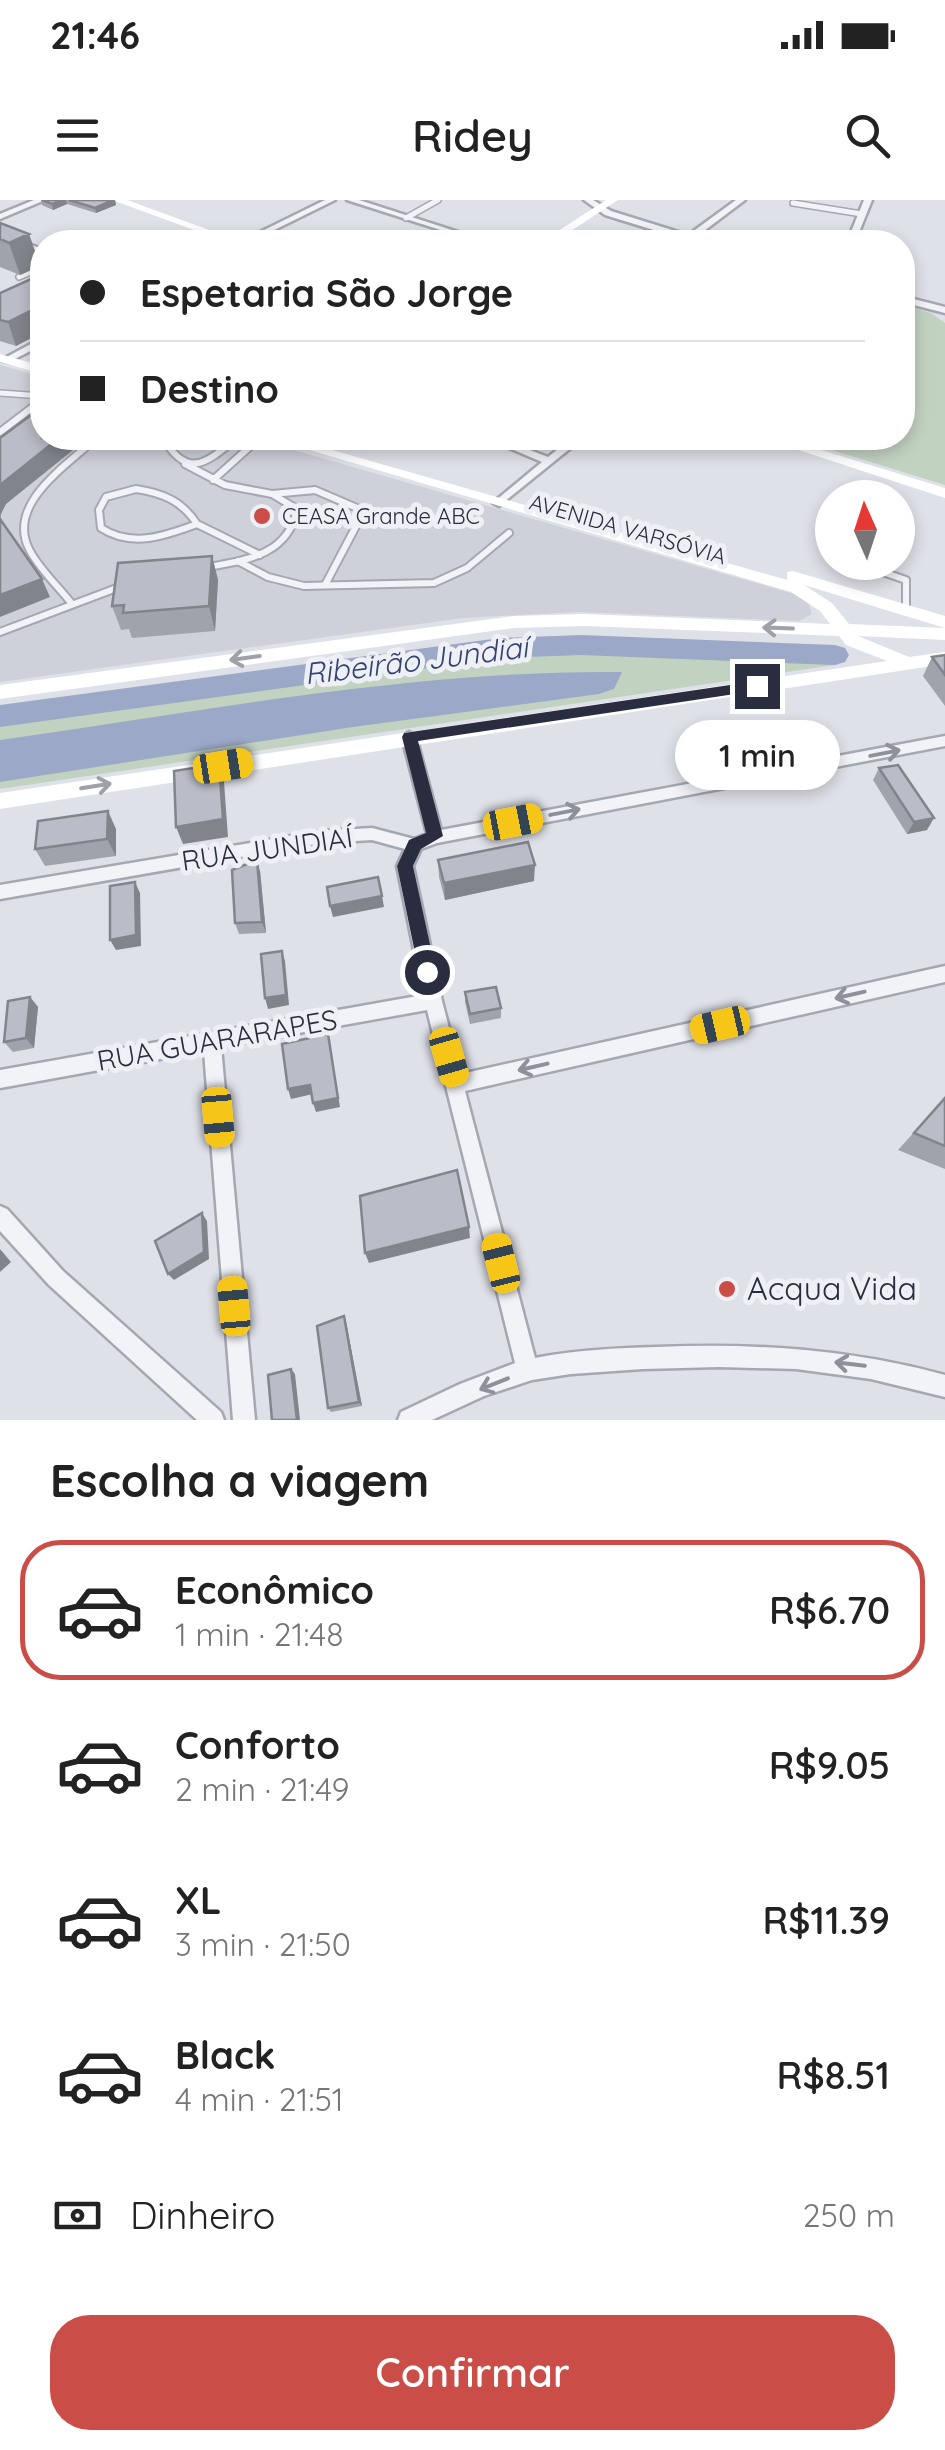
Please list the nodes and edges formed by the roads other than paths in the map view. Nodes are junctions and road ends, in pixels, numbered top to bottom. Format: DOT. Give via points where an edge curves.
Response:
graph roads {
  1 [pos="42,200"];
  2 [pos="117,200"];
  3 [pos="331,200"];
  4 [pos="350,200"];
  5 [pos="438,200"];
  6 [pos="588,200"];
  7 [pos="612,200"];
  8 [pos="742,200"];
  9 [pos="868,200"];
  10 [pos="793,203"];
  11 [pos="600,208"];
  12 [pos="862,214"];
  13 [pos="0,217"];
  14 [pos="406,218"];
  15 [pos="202,230"];
  16 [pos="269,230"];
  17 [pos="446,230"];
  18 [pos="566,230"];
  19 [pos="665,230"];
  20 [pos="700,230"];
  21 [pos="856,230"];
  22 [pos="0,236"];
  23 [pos="30,247"];
  24 [pos="30,272"];
  25 [pos="19,277"];
  26 [pos="915,302"];
  27 [pos="945,310"];
  28 [pos="30,347"];
  29 [pos="4,359"];
  30 [pos="30,360"];
  31 [pos="30,367"];
  32 [pos="0,393"];
  33 [pos="30,397"];
  34 [pos="30,408"];
  35 [pos="0,432"];
  36 [pos="84,450"];
  37 [pos="171,450"];
  38 [pos="222,450"];
  39 [pos="245,450"];
  40 [pos="321,450"];
  41 [pos="349,450"];
  42 [pos="522,450"];
  43 [pos="563,450"];
  44 [pos="807,450"];
  45 [pos="550,461"];
  46 [pos="184,464"];
  47 [pos="213,480"];
  48 [pos="945,493"];
  49 [pos="272,494"];
  50 [pos="504,499"];
  51 [pos="196,524"];
  52 [pos="509,533"];
  53 [pos="260,555"];
  54 [pos="238,561"];
  55 [pos="203,568"];
  56 [pos="906,580"];
  57 [pos="132,583"];
  58 [pos="325,586"];
  59 [pos="72,604"];
  60 [pos="902,607"];
  61 [pos="945,622"];
  62 [pos="837,624"];
  63 [pos="0,632"];
  64 [pos="945,634"];
  65 [pos="945,658"];
  66 [pos="913,662"];
  67 [pos="0,692"];
  68 [pos="409,737"];
  69 [pos="945,741"];
  70 [pos="0,801"];
  71 [pos="435,836"];
  72 [pos="415,844"];
  73 [pos="0,892"];
  74 [pos="945,974"];
  75 [pos="433,1002"];
  76 [pos="212,1041"];
  77 [pos="0,1080"];
  78 [pos="457,1084"];
  79 [pos="0,1216"];
  80 [pos="528,1371"];
  81 [pos="945,1386"];
  82 [pos="213,1420"];
  83 [pos="244,1420"];
  84 [pos="409,1420"];
  1 -- 13 [label="street"];
  2 -- 15 [label="main road"];
  3 -- 16 [label="street"];
  4 -- 14 [label="street"];
  5 -- 14 [label="lane"];
  6 -- 11 [label="street"];
  7 -- 11 [label="main road"];
  8 -- 20 [label="street"];
  9 -- 12 [label="street"];
  10 -- 12 [label="lane"];
  11 -- 18 [label="main road"];
  11 -- 19 [label="street"];
  12 -- 21 [label="street"];
  14 -- 17 [label="street"];
  22 -- 23 [label="street"];
  24 -- 25 [label="lane"];
  26 -- 27 [label="street"];
  28 -- 29 [label="street"];
  29 -- 30 [label="main road"];
  29 -- 31 [label="main road"];
  32 -- 33 [label="lane"];
  34 -- 35 [label="lane"];
  36 -- 59 [label="lane" via="23,517 27,547"];
  37 -- 46 [label="lane"];
  38 -- 46 [label="lane" via="207,462"];
  39 -- 47 [label="lane"];
  40 -- 50 [label="main road, AVENIDA VARSÓVIA"];
  41 -- 50 [label="main road, AVENIDA VARSÓVIA"];
  42 -- 45 [label="street"];
  43 -- 45 [label="street"];
  44 -- 48 [label="main road"];
  45 -- 50 [label="street"];
  46 -- 47 [label="lane"];
  47 -- 49 [label="lane"];
  49 -- 53 [label="lane" via="296,509 296,522 289,536"];
  49 -- 58 [label="lane" via="315,490 364,511"];
  50 -- 60 [label="main road, AVENIDA VARSÓVIA"];
  50 -- 62 [label="main road, AVENIDA VARSÓVIA" via="797,588 818,600"];
  51 -- 51 [label="lane" via="193,514 157,490 139,487 104,500 97,517 100,528 122,539"];
  51 -- 53 [label="lane"];
  52 -- 58 [label="lane" via="466,568 434,583"];
  53 -- 54 [label="lane"];
  54 -- 55 [label="lane"];
  54 -- 58 [label="lane" via="268,577"];
  56 -- 60 [label="lane"];
  57 -- 59 [label="lane"];
  59 -- 63 [label="lane"];
  60 -- 61 [label="main road, AVENIDA VARSÓVIA"];
  60 -- 62 [label="main road" via="853,605"];
  62 -- 64 [label="main road"];
  62 -- 66 [label="main road, AVENIDA VARSÓVIA" via="863,648"];
  62 -- 67 [label="main road, one-way" via="514,622"];
  65 -- 66 [label="main road"];
  66 -- 68 [label="main road"];
  70 -- 68 [label="main road, one-way"];
  68 -- 71 [label="street"];
  71 -- 69 [label="street, one-way"];
  71 -- 72 [label="street"];
  72 -- 73 [label="street, RUA JUNDIAÍ" via="372,834 321,837"];
  72 -- 75 [label="street" via="405,866"];
  74 -- 78 [label="street, one-way"];
  75 -- 76 [label="street, RUA GUARARAPES"];
  75 -- 78 [label="street"];
  76 -- 77 [label="street, RUA GUARARAPES"];
  76 -- 83 [label="street"];
  78 -- 80 [label="street"];
  79 -- 82 [label="street" via="56,1278"];
  81 -- 80 [label="street, one-way" via="892,1370 798,1358 706,1355"];
  80 -- 84 [label="street, one-way"];
}
